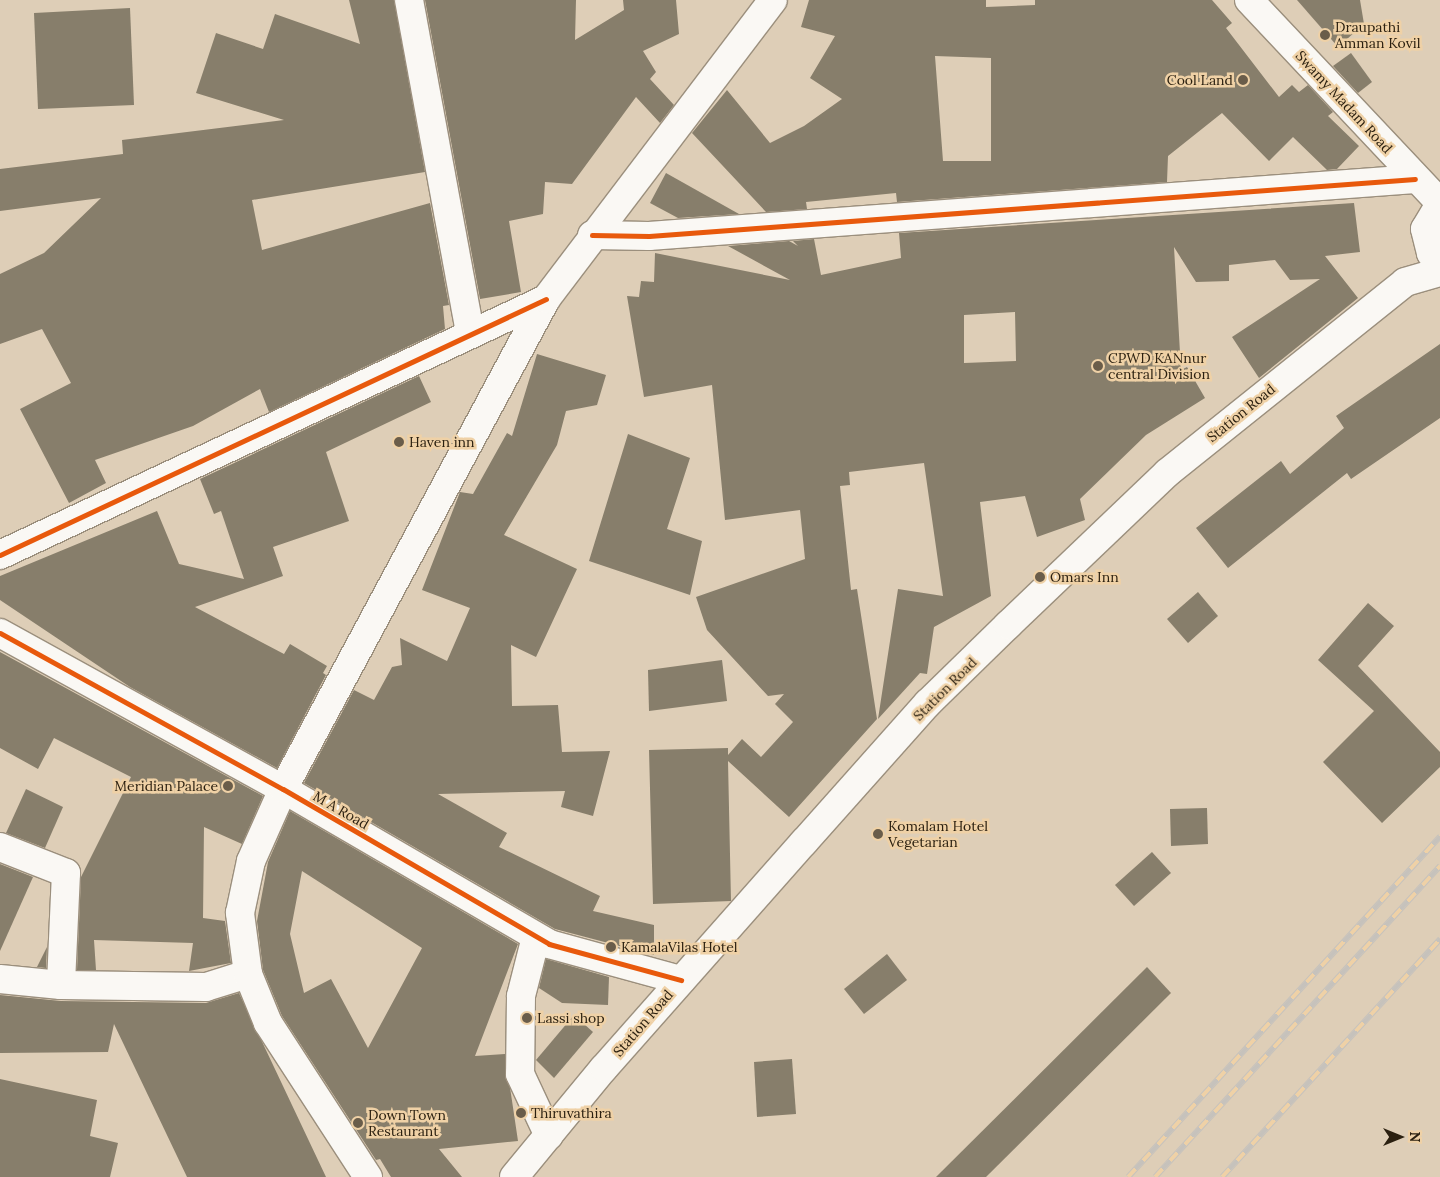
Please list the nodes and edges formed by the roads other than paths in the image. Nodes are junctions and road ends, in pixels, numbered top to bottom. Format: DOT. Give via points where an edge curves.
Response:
graph roads {
  1 [pos="409,0"];
  2 [pos="773,0"];
  3 [pos="1249,0"];
  4 [pos="1415,179"];
  5 [pos="1440,204"];
  6 [pos="592,235"];
  7 [pos="1433,251"];
  8 [pos="1440,272"];
  9 [pos="1405,282"];
  10 [pos="546,299"];
  11 [pos="470,333"];
  12 [pos="0,555"];
  13 [pos="0,633"];
  14 [pos="283,789"];
  15 [pos="0,846"];
  16 [pos="536,937"];
  17 [pos="248,974"];
  18 [pos="0,979"];
  19 [pos="681,980"];
  20 [pos="61,985"];
  21 [pos="549,1136"];
  22 [pos="368,1177"];
  23 [pos="514,1177"];
  1 -- 11 [label="street"];
  2 -- 6 [label="street"];
  3 -- 4 [label="street, Swamy Madam Road"];
  4 -- 5 [label="street, Swamy Madam Road"];
  4 -- 6 [label="street" via="649,236"];
  5 -- 7 [label="street" via="1428,217"];
  6 -- 10 [label="street"];
  7 -- 9 [label="street"];
  8 -- 9 [label="street, Station Road"];
  9 -- 19 [label="street, Station Road" via="1167,473 1037,597 928,703"];
  10 -- 11 [label="street"];
  10 -- 14 [label="street"];
  11 -- 12 [label="street"];
  13 -- 14 [label="street, M A Road"];
  14 -- 16 [label="street, M A Road"];
  14 -- 17 [label="street" via="251,861 240,913"];
  15 -- 20 [label="street" via="66,873"];
  16 -- 19 [label="street, M A Road"];
  16 -- 21 [label="street" via="521,996 520,1074"];
  17 -- 20 [label="street" via="206,987"];
  17 -- 22 [label="street" via="268,1022"];
  18 -- 20 [label="street"];
  19 -- 21 [label="street, Station Road"];
  21 -- 23 [label="street, Station Road"];
}
